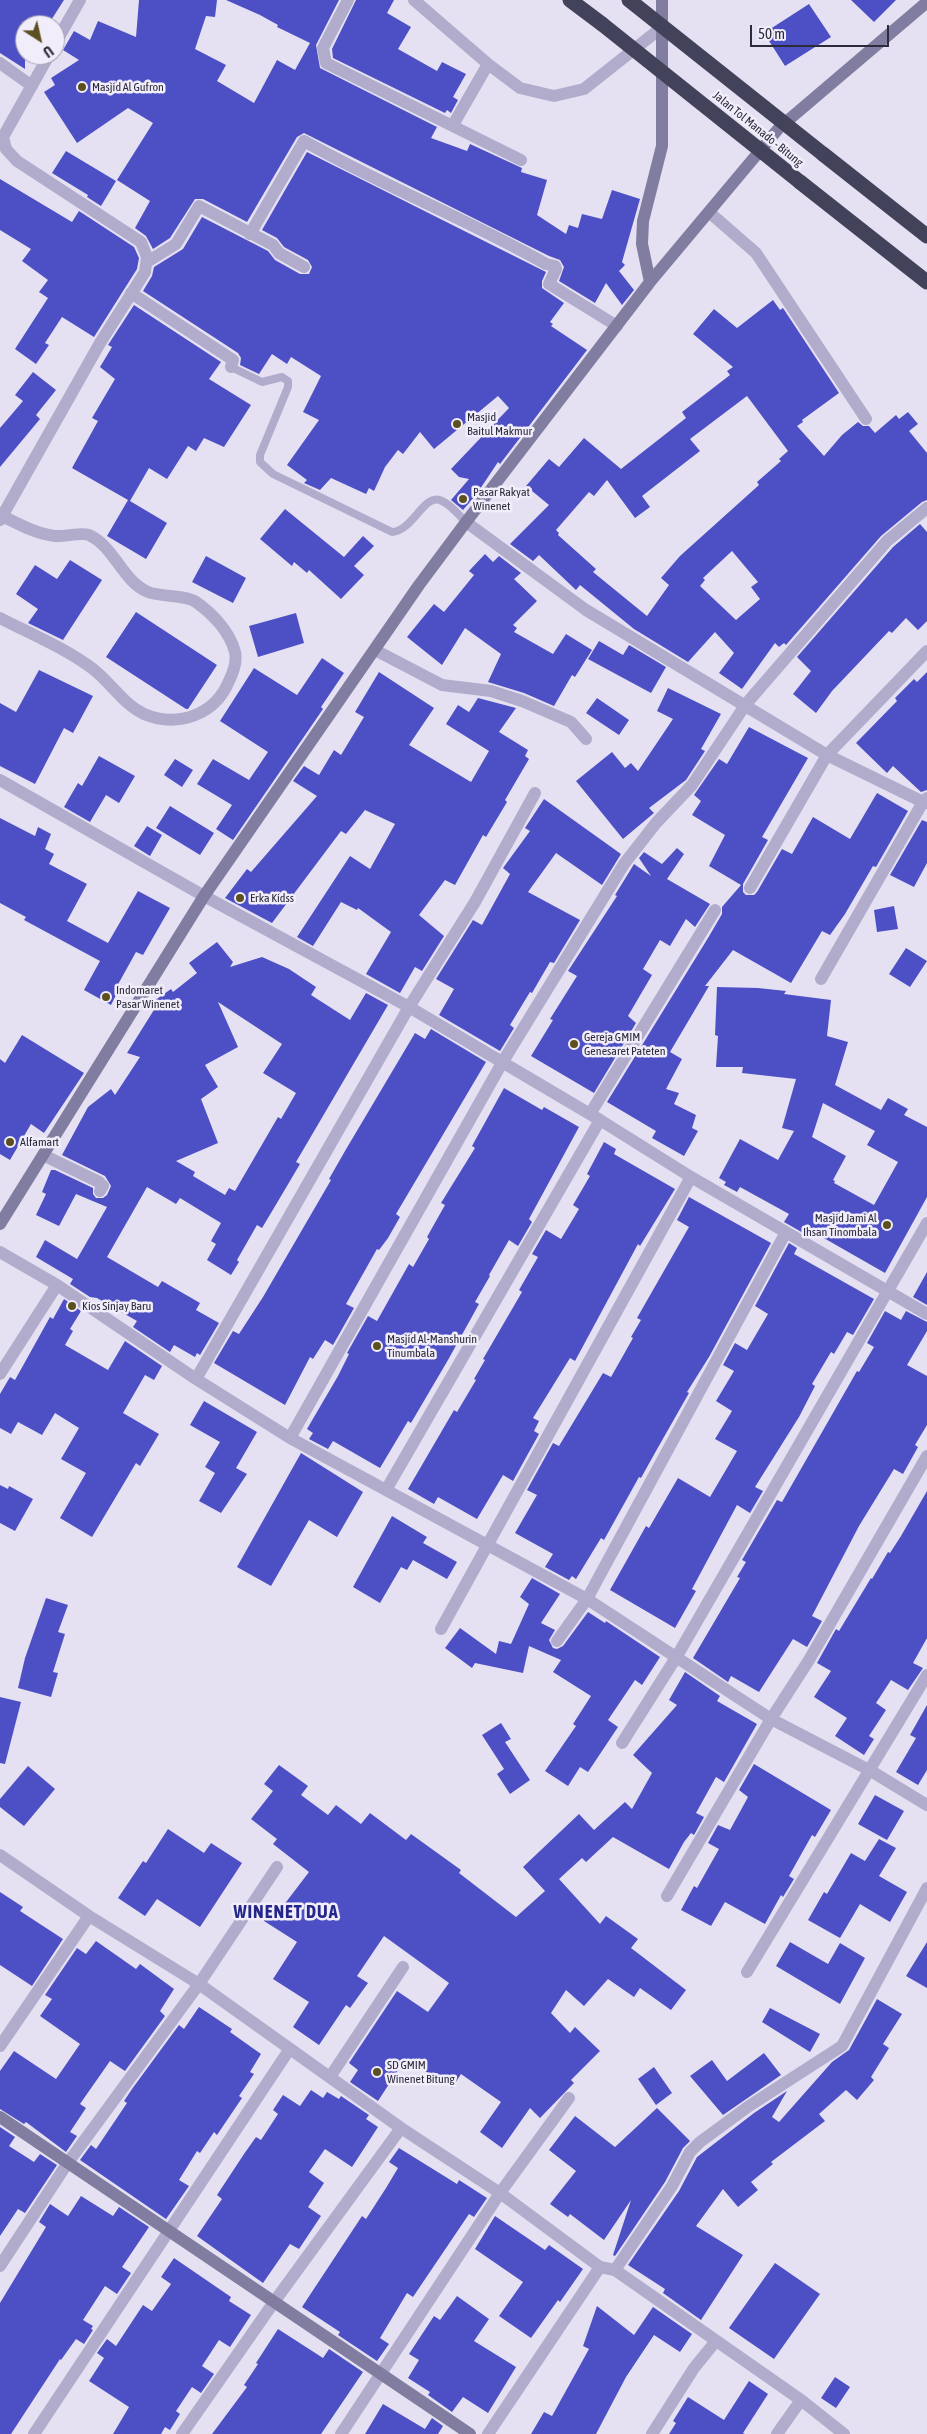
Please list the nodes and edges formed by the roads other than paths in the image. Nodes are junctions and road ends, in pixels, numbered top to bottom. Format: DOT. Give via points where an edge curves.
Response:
graph roads {
  1 [pos="80,0"];
  2 [pos="348,0"];
  3 [pos="414,0"];
  4 [pos="570,0"];
  5 [pos="629,0"];
  6 [pos="662,0"];
  7 [pos="927,2"];
  8 [pos="65,26"];
  9 [pos="661,28"];
  10 [pos="0,63"];
  11 [pos="488,64"];
  12 [pos="44,65"];
  13 [pos="32,86"];
  14 [pos="453,125"];
  15 [pos="521,160"];
  16 [pos="708,212"];
  17 [pos="250,234"];
  18 [pos="927,236"];
  19 [pos="147,262"];
  20 [pos="304,267"];
  21 [pos="650,282"];
  22 [pos="927,282"];
  23 [pos="132,293"];
  24 [pos="616,326"];
  25 [pos="231,367"];
  26 [pos="866,419"];
  27 [pos="927,508"];
  28 [pos="1,518"];
  29 [pos="466,522"];
  30 [pos="0,618"];
  31 [pos="375,650"];
  32 [pos="927,651"];
  33 [pos="746,704"];
  34 [pos="586,739"];
  35 [pos="828,754"];
  36 [pos="0,780"];
  37 [pos="535,793"];
  38 [pos="926,801"];
  39 [pos="750,888"];
  40 [pos="204,896"];
  41 [pos="715,910"];
  42 [pos="821,978"];
  43 [pos="409,1006"];
  44 [pos="502,1063"];
  45 [pos="595,1117"];
  46 [pos="43,1155"];
  47 [pos="691,1177"];
  48 [pos="100,1192"];
  49 [pos="927,1223"];
  50 [pos="0,1224"];
  51 [pos="786,1232"];
  52 [pos="0,1252"];
  53 [pos="58,1285"];
  54 [pos="886,1290"];
  55 [pos="927,1314"];
  56 [pos="0,1374"];
  57 [pos="196,1379"];
  58 [pos="290,1438"];
  59 [pos="927,1456"];
  60 [pos="386,1490"];
  61 [pos="486,1546"];
  62 [pos="587,1599"];
  63 [pos="441,1629"];
  64 [pos="557,1641"];
  65 [pos="677,1656"];
  66 [pos="927,1675"];
  67 [pos="771,1719"];
  68 [pos="622,1743"];
  69 [pos="871,1771"];
  70 [pos="927,1805"];
  71 [pos="0,1855"];
  72 [pos="278,1867"];
  73 [pos="927,1888"];
  74 [pos="667,1896"];
  75 [pos="89,1916"];
  76 [pos="403,1967"];
  77 [pos="747,1972"];
  78 [pos="199,1984"];
  79 [pos="0,2046"];
  80 [pos="289,2050"];
  81 [pos="330,2077"];
  82 [pos="569,2098"];
  83 [pos="0,2117"];
  84 [pos="401,2128"];
  85 [pos="66,2164"];
  86 [pos="500,2193"];
  87 [pos="168,2231"];
  88 [pos="0,2266"];
  89 [pos="600,2267"];
  90 [pos="615,2270"];
  91 [pos="274,2302"];
  92 [pos="716,2341"];
  93 [pos="382,2374"];
  94 [pos="801,2400"];
  95 [pos="34,2434"];
  96 [pos="182,2434"];
  97 [pos="341,2434"];
  98 [pos="470,2434"];
  99 [pos="488,2434"];
  100 [pos="652,2434"];
  101 [pos="777,2434"];
  102 [pos="844,2434"];
  1 -- 8 [label="street"];
  2 -- 14 [label="street" via="323,48 326,63"];
  3 -- 11 [label="street"];
  4 -- 22 [label="highway, Jalan Tol Manado - Bitung, bridge"];
  5 -- 18 [label="highway, Jalan Tol Manado - Bitung, bridge"];
  6 -- 9 [label="street"];
  7 -- 16 [label="street" via="779,128"];
  9 -- 11 [label="street" via="584,89 554,96 520,88"];
  9 -- 21 [label="street" via="662,146 643,220 642,244"];
  10 -- 13 [label="street"];
  11 -- 14 [label="street"];
  12 -- 13 [label="street"];
  13 -- 19 [label="street" via="3,137 6,149 17,161 141,242"];
  14 -- 15 [label="street"];
  16 -- 21 [label="street"];
  16 -- 26 [label="street" via="756,253"];
  17 -- 19 [label="street" via="199,206 176,244"];
  17 -- 20 [label="street"];
  17 -- 24 [label="street" via="304,141 555,266 549,284"];
  19 -- 23 [label="street" via="145,272"];
  21 -- 24 [label="street"];
  23 -- 25 [label="street" via="230,358"];
  23 -- 28 [label="street" via="100,342"];
  24 -- 29 [label="street"];
  25 -- 29 [label="lane" via="262,382 282,377 288,382 260,455 263,467 273,474 392,532 399,532 407,526 425,504 434,499 442,500"];
  27 -- 33 [label="street" via="887,542"];
  28 -- 30 [label="street" via="54,536 88,534 108,550 136,584 149,592 195,601 224,628 236,654 233,672 224,694 210,708 194,717 161,718 144,714 132,706 80,660"];
  29 -- 31 [label="street"];
  29 -- 33 [label="street" via="586,610"];
  31 -- 34 [label="street" via="442,684 492,691 522,700 571,722"];
  31 -- 40 [label="street"];
  32 -- 35 [label="street"];
  33 -- 35 [label="street"];
  33 -- 44 [label="street" via="692,785 624,864"];
  35 -- 38 [label="street"];
  35 -- 39 [label="street"];
  36 -- 40 [label="street"];
  37 -- 43 [label="street" via="475,902"];
  38 -- 42 [label="street"];
  40 -- 43 [label="street"];
  40 -- 46 [label="street"];
  41 -- 45 [label="street"];
  43 -- 44 [label="street"];
  43 -- 57 [label="street"];
  44 -- 45 [label="street"];
  44 -- 58 [label="street"];
  45 -- 47 [label="street"];
  45 -- 60 [label="street"];
  46 -- 48 [label="street" via="99,1182 103,1186"];
  46 -- 50 [label="street"];
  47 -- 51 [label="street"];
  47 -- 61 [label="street"];
  49 -- 54 [label="street"];
  51 -- 54 [label="street"];
  51 -- 62 [label="street"];
  52 -- 53 [label="street"];
  53 -- 56 [label="street"];
  53 -- 57 [label="street"];
  54 -- 55 [label="street"];
  54 -- 65 [label="street"];
  57 -- 58 [label="street"];
  58 -- 60 [label="street"];
  59 -- 67 [label="street" via="809,1660"];
  60 -- 61 [label="street"];
  61 -- 62 [label="street"];
  61 -- 63 [label="street"];
  62 -- 64 [label="street"];
  62 -- 65 [label="street"];
  65 -- 67 [label="street"];
  65 -- 68 [label="street"];
  66 -- 69 [label="street"];
  67 -- 69 [label="street"];
  67 -- 74 [label="street"];
  69 -- 70 [label="street"];
  69 -- 77 [label="street"];
  71 -- 75 [label="street"];
  72 -- 78 [label="street"];
  73 -- 90 [label="street" via="842,2046 700,2142 690,2152 672,2186"];
  75 -- 78 [label="street"];
  75 -- 79 [label="street"];
  76 -- 81 [label="street"];
  78 -- 80 [label="street"];
  78 -- 85 [label="street"];
  80 -- 81 [label="street"];
  80 -- 87 [label="street"];
  81 -- 84 [label="street"];
  82 -- 86 [label="street"];
  83 -- 85 [label="street"];
  84 -- 86 [label="street"];
  84 -- 91 [label="street"];
  85 -- 87 [label="street"];
  85 -- 88 [label="street"];
  86 -- 89 [label="street"];
  86 -- 93 [label="street"];
  87 -- 91 [label="street"];
  87 -- 95 [label="street"];
  89 -- 90 [label="street"];
  89 -- 99 [label="street"];
  90 -- 92 [label="street"];
  91 -- 93 [label="street"];
  91 -- 96 [label="street"];
  92 -- 94 [label="street"];
  92 -- 100 [label="street" via="694,2368"];
  93 -- 97 [label="street"];
  93 -- 98 [label="street"];
  94 -- 101 [label="street"];
  94 -- 102 [label="street"];
}
